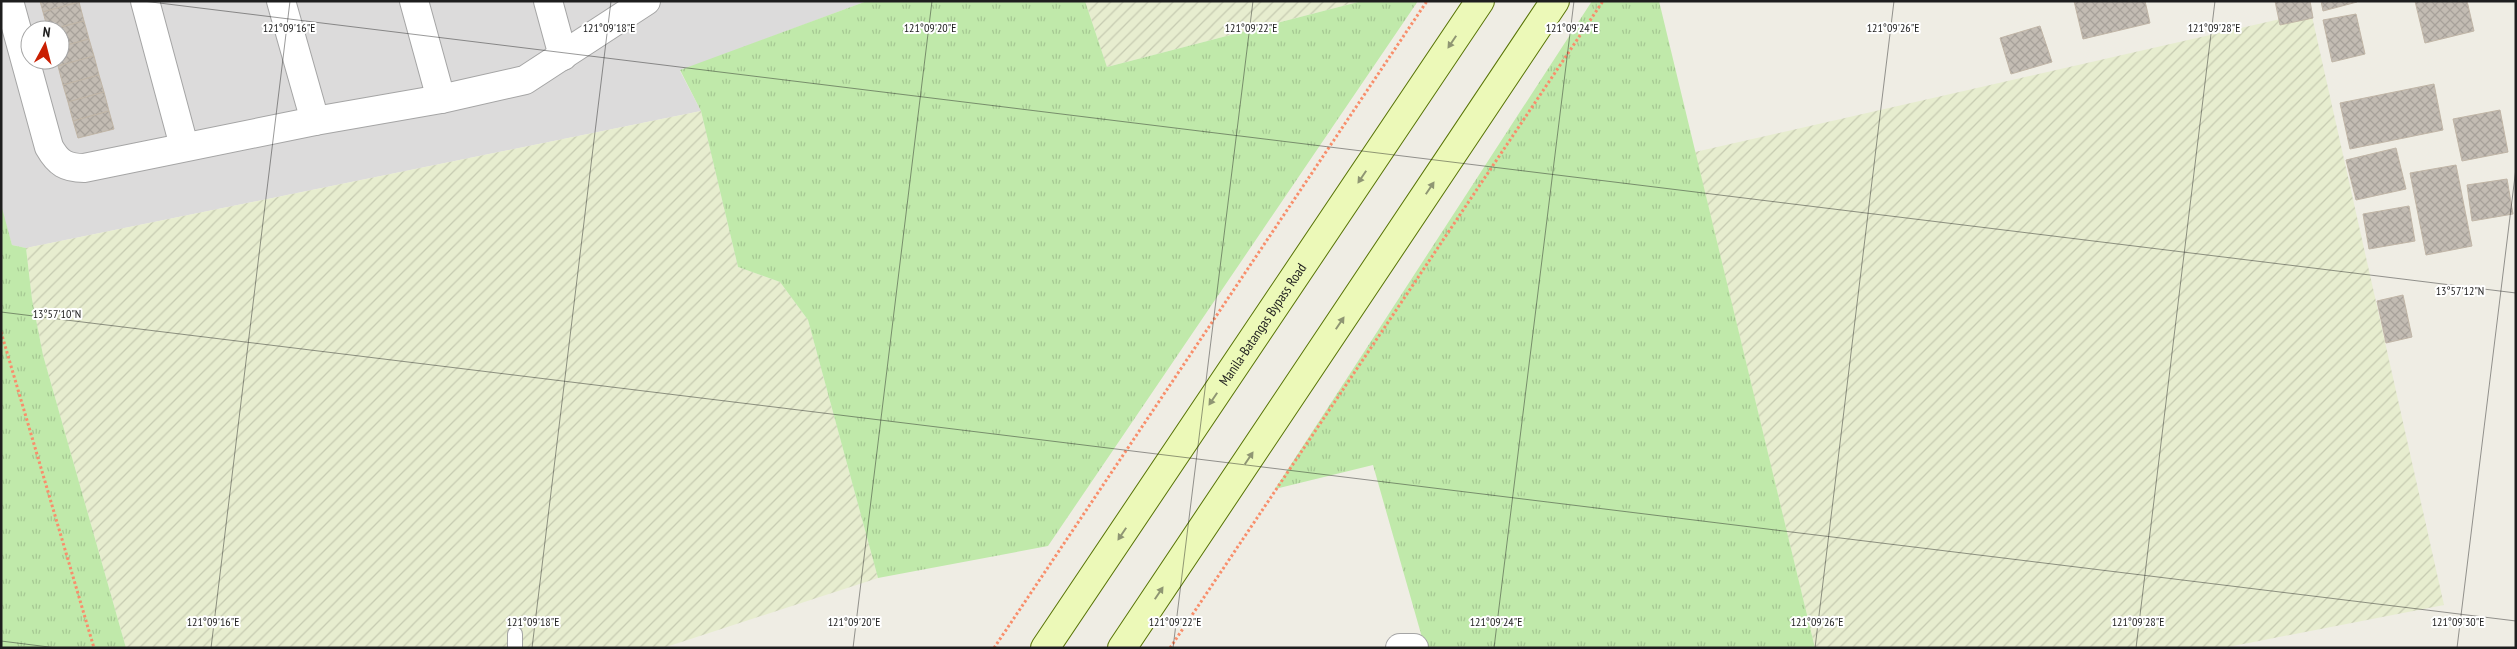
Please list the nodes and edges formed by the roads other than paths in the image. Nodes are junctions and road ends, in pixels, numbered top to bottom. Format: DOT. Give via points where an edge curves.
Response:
graph roads {
  1 [pos="9,1"];
  2 [pos="145,1"];
  3 [pos="281,1"];
  4 [pos="414,1"];
  5 [pos="548,1"];
  6 [pos="646,1"];
  7 [pos="1480,1"];
  8 [pos="1555,1"];
  9 [pos="563,56"];
  10 [pos="441,99"];
  11 [pos="315,121"];
  12 [pos="184,146"];
  13 [pos="1045,648"];
  14 [pos="1122,648"];
  15 [pos="1400,648"];
  16 [pos="1414,648"];
  1 -- 12 [label="street" via="49,147 62,164 84,168"];
  2 -- 12 [label="street"];
  3 -- 11 [label="street"];
  4 -- 10 [label="street"];
  5 -- 9 [label="street"];
  6 -- 9 [label="street"];
  7 -- 13 [label="main road, Manila-Batangas Bypass Road, one-way"];
  14 -- 8 [label="main road, one-way"];
  9 -- 10 [label="street" via="525,80"];
  10 -- 11 [label="street"];
  11 -- 12 [label="street"];
  15 -- 16 [label="street"];
}
